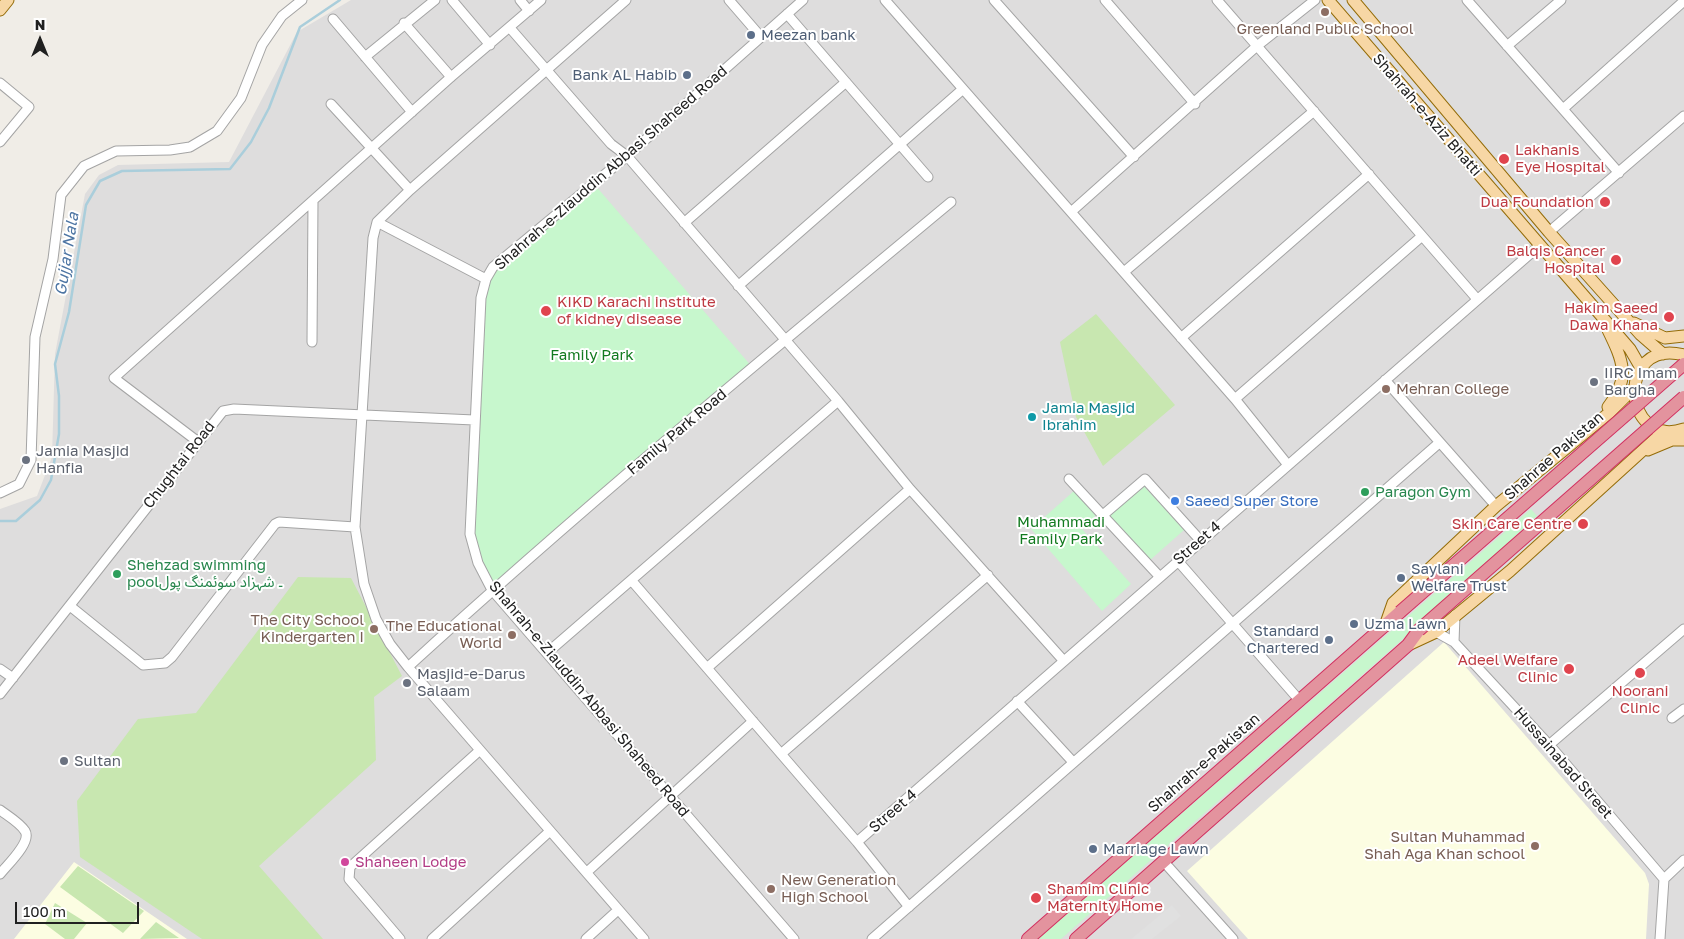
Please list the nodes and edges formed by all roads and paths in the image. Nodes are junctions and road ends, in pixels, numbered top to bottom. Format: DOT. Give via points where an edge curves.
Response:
graph roads {
  1 [pos="8,0"];
  2 [pos="302,0"];
  3 [pos="434,0"];
  4 [pos="452,0"];
  5 [pos="520,0"];
  6 [pos="541,0"];
  7 [pos="626,0"];
  8 [pos="729,0"];
  9 [pos="804,0"];
  10 [pos="885,0"];
  11 [pos="994,0"];
  12 [pos="1105,0"];
  13 [pos="1217,0"];
  14 [pos="1315,0"];
  15 [pos="1328,0"];
  16 [pos="1354,0"];
  17 [pos="1467,0"];
  18 [pos="1560,0"];
  19 [pos="1684,1"];
  20 [pos="0,10"];
  21 [pos="529,11"];
  22 [pos="787,14"];
  23 [pos="333,19"];
  24 [pos="404,23"];
  25 [pos="510,28"];
  26 [pos="762,37"];
  27 [pos="490,45"];
  28 [pos="1257,46"];
  29 [pos="1507,46"];
  30 [pos="365,57"];
  31 [pos="546,70"];
  32 [pos="451,77"];
  33 [pos="846,82"];
  34 [pos="0,83"];
  35 [pos="963,89"];
  36 [pos="331,104"];
  37 [pos="1195,104"];
  38 [pos="1563,109"];
  39 [pos="1314,111"];
  40 [pos="412,112"];
  41 [pos="1684,116"];
  42 [pos="0,142"];
  43 [pos="900,144"];
  44 [pos="372,148"];
  45 [pos="627,156"];
  46 [pos="1134,157"];
  47 [pos="1619,173"];
  48 [pos="1369,174"];
  49 [pos="928,177"];
  50 [pos="410,190"];
  51 [pos="313,201"];
  52 [pos="951,202"];
  53 [pos="1071,212"];
  54 [pos="377,222"];
  55 [pos="684,223"];
  56 [pos="1549,232"];
  57 [pos="1422,236"];
  58 [pos="1539,246"];
  59 [pos="1124,272"];
  60 [pos="486,279"];
  61 [pos="738,286"];
  62 [pos="1477,300"];
  63 [pos="1600,314"];
  64 [pos="1626,318"];
  65 [pos="1684,336"];
  66 [pos="1181,338"];
  67 [pos="785,340"];
  68 [pos="312,342"];
  69 [pos="1682,351"];
  70 [pos="1663,354"];
  71 [pos="1684,364"];
  72 [pos="1641,368"];
  73 [pos="1385,380"];
  74 [pos="1633,389"];
  75 [pos="1684,397"];
  76 [pos="1235,399"];
  77 [pos="838,401"];
  78 [pos="362,416"];
  79 [pos="474,420"];
  80 [pos="1684,429"];
  81 [pos="1664,430"];
  82 [pos="1684,440"];
  83 [pos="197,441"];
  84 [pos="1439,443"];
  85 [pos="1639,455"];
  86 [pos="1552,459"];
  87 [pos="1288,464"];
  88 [pos="1069,479"];
  89 [pos="910,489"];
  90 [pos="0,493"];
  91 [pos="1496,506"];
  92 [pos="1102,515"];
  93 [pos="355,527"];
  94 [pos="1200,540"];
  95 [pos="1177,560"];
  96 [pos="988,575"];
  97 [pos="1159,576"];
  98 [pos="632,580"];
  99 [pos="492,590"];
  100 [pos="70,606"];
  101 [pos="1400,612"];
  102 [pos="1455,615"];
  103 [pos="1231,623"];
  104 [pos="1384,628"];
  105 [pos="1684,629"];
  106 [pos="1436,632"];
  107 [pos="1454,642"];
  108 [pos="1408,645"];
  109 [pos="547,653"];
  110 [pos="1063,660"];
  111 [pos="408,667"];
  112 [pos="707,668"];
  113 [pos="0,669"];
  114 [pos="13,678"];
  115 [pos="0,694"];
  116 [pos="1017,701"];
  117 [pos="1300,701"];
  118 [pos="1684,709"];
  119 [pos="1672,718"];
  120 [pos="753,721"];
  121 [pos="1549,745"];
  122 [pos="479,751"];
  123 [pos="781,754"];
  124 [pos="1073,762"];
  125 [pos="670,795"];
  126 [pos="0,810"];
  127 [pos="550,831"];
  128 [pos="857,842"];
  129 [pos="1684,860"];
  130 [pos="1164,862"];
  131 [pos="587,872"];
  132 [pos="0,874"];
  133 [pos="1664,879"];
  134 [pos="909,907"];
  135 [pos="618,910"];
  136 [pos="400,939"];
  137 [pos="432,939"];
  138 [pos="586,939"];
  139 [pos="644,939"];
  140 [pos="794,939"];
  141 [pos="872,939"];
  142 [pos="1028,939"];
  143 [pos="1076,939"];
  144 [pos="1233,939"];
  145 [pos="1660,939"];
  1 -- 20 [label="main road"];
  2 -- 90 [label="street" via="282,16 262,45 241,98 217,130 190,147 116,151 84,166 61,195 53,259 35,338 31,460 19,484"];
  3 -- 24 [label="street"];
  4 -- 27 [label="street"];
  5 -- 21 [label="street"];
  6 -- 21 [label="street"];
  7 -- 31 [label="street"];
  8 -- 26 [label="street"];
  9 -- 22 [label="street, Shahrah-e-Ziauddin Abbasi Shaheed Road"];
  10 -- 35 [label="street"];
  11 -- 46 [label="street"];
  12 -- 37 [label="street"];
  13 -- 28 [label="street"];
  14 -- 28 [label="street"];
  15 -- 58 [label="main road, Shahrah-e-Aziz Bhatti"];
  16 -- 56 [label="main road, Shahrah-e-Aziz Bhatti"];
  17 -- 29 [label="street"];
  18 -- 29 [label="street"];
  19 -- 38 [label="street"];
  21 -- 25 [label="street"];
  22 -- 26 [label="street, Shahrah-e-Ziauddin Abbasi Shaheed Road"];
  22 -- 33 [label="street"];
  23 -- 30 [label="street"];
  24 -- 30 [label="street"];
  24 -- 32 [label="street"];
  25 -- 27 [label="street"];
  25 -- 31 [label="street"];
  26 -- 45 [label="street, Shahrah-e-Ziauddin Abbasi Shaheed Road"];
  27 -- 32 [label="street"];
  28 -- 37 [label="street"];
  28 -- 39 [label="street"];
  29 -- 38 [label="street"];
  30 -- 40 [label="street"];
  31 -- 45 [label="street" via="611,144"];
  31 -- 50 [label="street"];
  32 -- 40 [label="street"];
  33 -- 43 [label="street"];
  33 -- 55 [label="street"];
  34 -- 42 [label="street" via="29,107"];
  35 -- 43 [label="street"];
  35 -- 53 [label="street"];
  36 -- 44 [label="street"];
  37 -- 46 [label="street"];
  38 -- 47 [label="street"];
  39 -- 48 [label="street"];
  39 -- 59 [label="street"];
  40 -- 44 [label="street"];
  41 -- 47 [label="street"];
  43 -- 49 [label="street"];
  43 -- 61 [label="street"];
  44 -- 50 [label="street"];
  44 -- 51 [label="street"];
  45 -- 55 [label="street"];
  45 -- 60 [label="street, Shahrah-e-Ziauddin Abbasi Shaheed Road" via="493,267"];
  46 -- 53 [label="street"];
  47 -- 56 [label="street"];
  48 -- 57 [label="street"];
  48 -- 66 [label="street"];
  50 -- 54 [label="street"];
  51 -- 68 [label="street"];
  51 -- 83 [label="street" via="114,378"];
  52 -- 67 [label="street, Family Park Road"];
  53 -- 59 [label="street"];
  54 -- 60 [label="street"];
  54 -- 78 [label="street" via="373,238"];
  55 -- 61 [label="street"];
  56 -- 64 [label="main road, Shahrah-e-Aziz Bhatti"];
  57 -- 62 [label="street"];
  57 -- 76 [label="street"];
  58 -- 62 [label="street, Street 4"];
  58 -- 63 [label="main road, Shahrah-e-Aziz Bhatti"];
  59 -- 66 [label="street"];
  60 -- 79 [label="street, Shahrah-e-Ziauddin Abbasi Shaheed Road" via="481,298"];
  61 -- 67 [label="street"];
  62 -- 73 [label="street, Street 4"];
  63 -- 72 [label="main road, Shahrah-e-Aziz Bhatti" via="1630,349"];
  63 -- 86 [label="main road" via="1621,360 1621,388 1608,408"];
  64 -- 65 [label="main road" via="1665,338"];
  64 -- 70 [label="main road, Shahrah-e-Aziz Bhatti"];
  66 -- 76 [label="street"];
  67 -- 77 [label="street"];
  67 -- 99 [label="street, Family Park Road"];
  69 -- 70 [label="main road"];
  70 -- 72 [label="main road"];
  71 -- 101 [label="highway, Shahrae Pakistan, bridge"];
  72 -- 74 [label="main road"];
  73 -- 84 [label="street"];
  73 -- 87 [label="street, Street 4"];
  74 -- 81 [label="main road" via="1636,408 1641,416"];
  74 -- 86 [label="main road"];
  75 -- 108 [label="highway, bridge" via="1419,630"];
  76 -- 87 [label="street"];
  77 -- 89 [label="street"];
  77 -- 98 [label="street"];
  78 -- 79 [label="street, Chughtai Road"];
  78 -- 83 [label="street, Chughtai Road" via="234,409 222,411"];
  78 -- 93 [label="street"];
  79 -- 99 [label="street, Shahrah-e-Ziauddin Abbasi Shaheed Road" via="470,534 478,563"];
  80 -- 81 [label="main road"];
  81 -- 85 [label="main road"];
  82 -- 85 [label="main road" via="1672,440"];
  83 -- 100 [label="street, Chughtai Road"];
  84 -- 91 [label="street"];
  84 -- 103 [label="street"];
  85 -- 102 [label="main road" via="1510,571"];
  86 -- 91 [label="main road"];
  87 -- 94 [label="street, Street 4"];
  88 -- 92 [label="street"];
  89 -- 96 [label="street"];
  89 -- 112 [label="street"];
  91 -- 104 [label="main road" via="1393,603"];
  92 -- 94 [label="street" via="1145,479"];
  92 -- 97 [label="street"];
  93 -- 100 [label="street" via="275,524 165,663 143,665"];
  93 -- 111 [label="street" via="364,584 376,620"];
  94 -- 95 [label="street, Street 4"];
  95 -- 97 [label="street, Street 4"];
  95 -- 103 [label="street"];
  96 -- 110 [label="street"];
  96 -- 123 [label="street"];
  97 -- 110 [label="street, Street 4"];
  98 -- 109 [label="street"];
  98 -- 112 [label="street"];
  99 -- 109 [label="street, Shahrah-e-Ziauddin Abbasi Shaheed Road"];
  99 -- 111 [label="street, Family Park Road"];
  100 -- 114 [label="street, Chughtai Road"];
  101 -- 104 [label="highway, Shahrah-e-Pakistan"];
  102 -- 106 [label="main road"];
  102 -- 107 [label="street"];
  103 -- 117 [label="street"];
  103 -- 124 [label="street"];
  104 -- 117 [label="highway, Shahrah-e-Pakistan"];
  105 -- 121 [label="street"];
  106 -- 107 [label="street, Hussainabad Street"];
  106 -- 108 [label="main road"];
  107 -- 121 [label="street, Hussainabad Street"];
  108 -- 130 [label="highway"];
  109 -- 125 [label="street, Shahrah-e-Ziauddin Abbasi Shaheed Road"];
  110 -- 116 [label="street, Street 4"];
  111 -- 122 [label="street"];
  112 -- 120 [label="street"];
  113 -- 114 [label="street"];
  114 -- 115 [label="street, Chughtai Road"];
  116 -- 124 [label="street"];
  116 -- 128 [label="street, Street 4"];
  117 -- 142 [label="highway, Shahrah-e-Pakistan"];
  118 -- 119 [label="street"];
  120 -- 123 [label="street"];
  120 -- 125 [label="street"];
  121 -- 133 [label="street, Hussainabad Street"];
  122 -- 127 [label="street"];
  122 -- 136 [label="street" via="350,867 349,879"];
  123 -- 128 [label="street"];
  124 -- 134 [label="street"];
  125 -- 131 [label="street"];
  125 -- 140 [label="street, Shahrah-e-Ziauddin Abbasi Shaheed Road"];
  126 -- 132 [label="street" via="27,835 26,842"];
  127 -- 131 [label="street"];
  127 -- 137 [label="street"];
  128 -- 134 [label="street"];
  129 -- 133 [label="street"];
  130 -- 143 [label="highway"];
  130 -- 144 [label="street"];
  131 -- 135 [label="street"];
  133 -- 145 [label="street"];
  134 -- 141 [label="street"];
  135 -- 138 [label="street"];
  135 -- 139 [label="street"];
}
